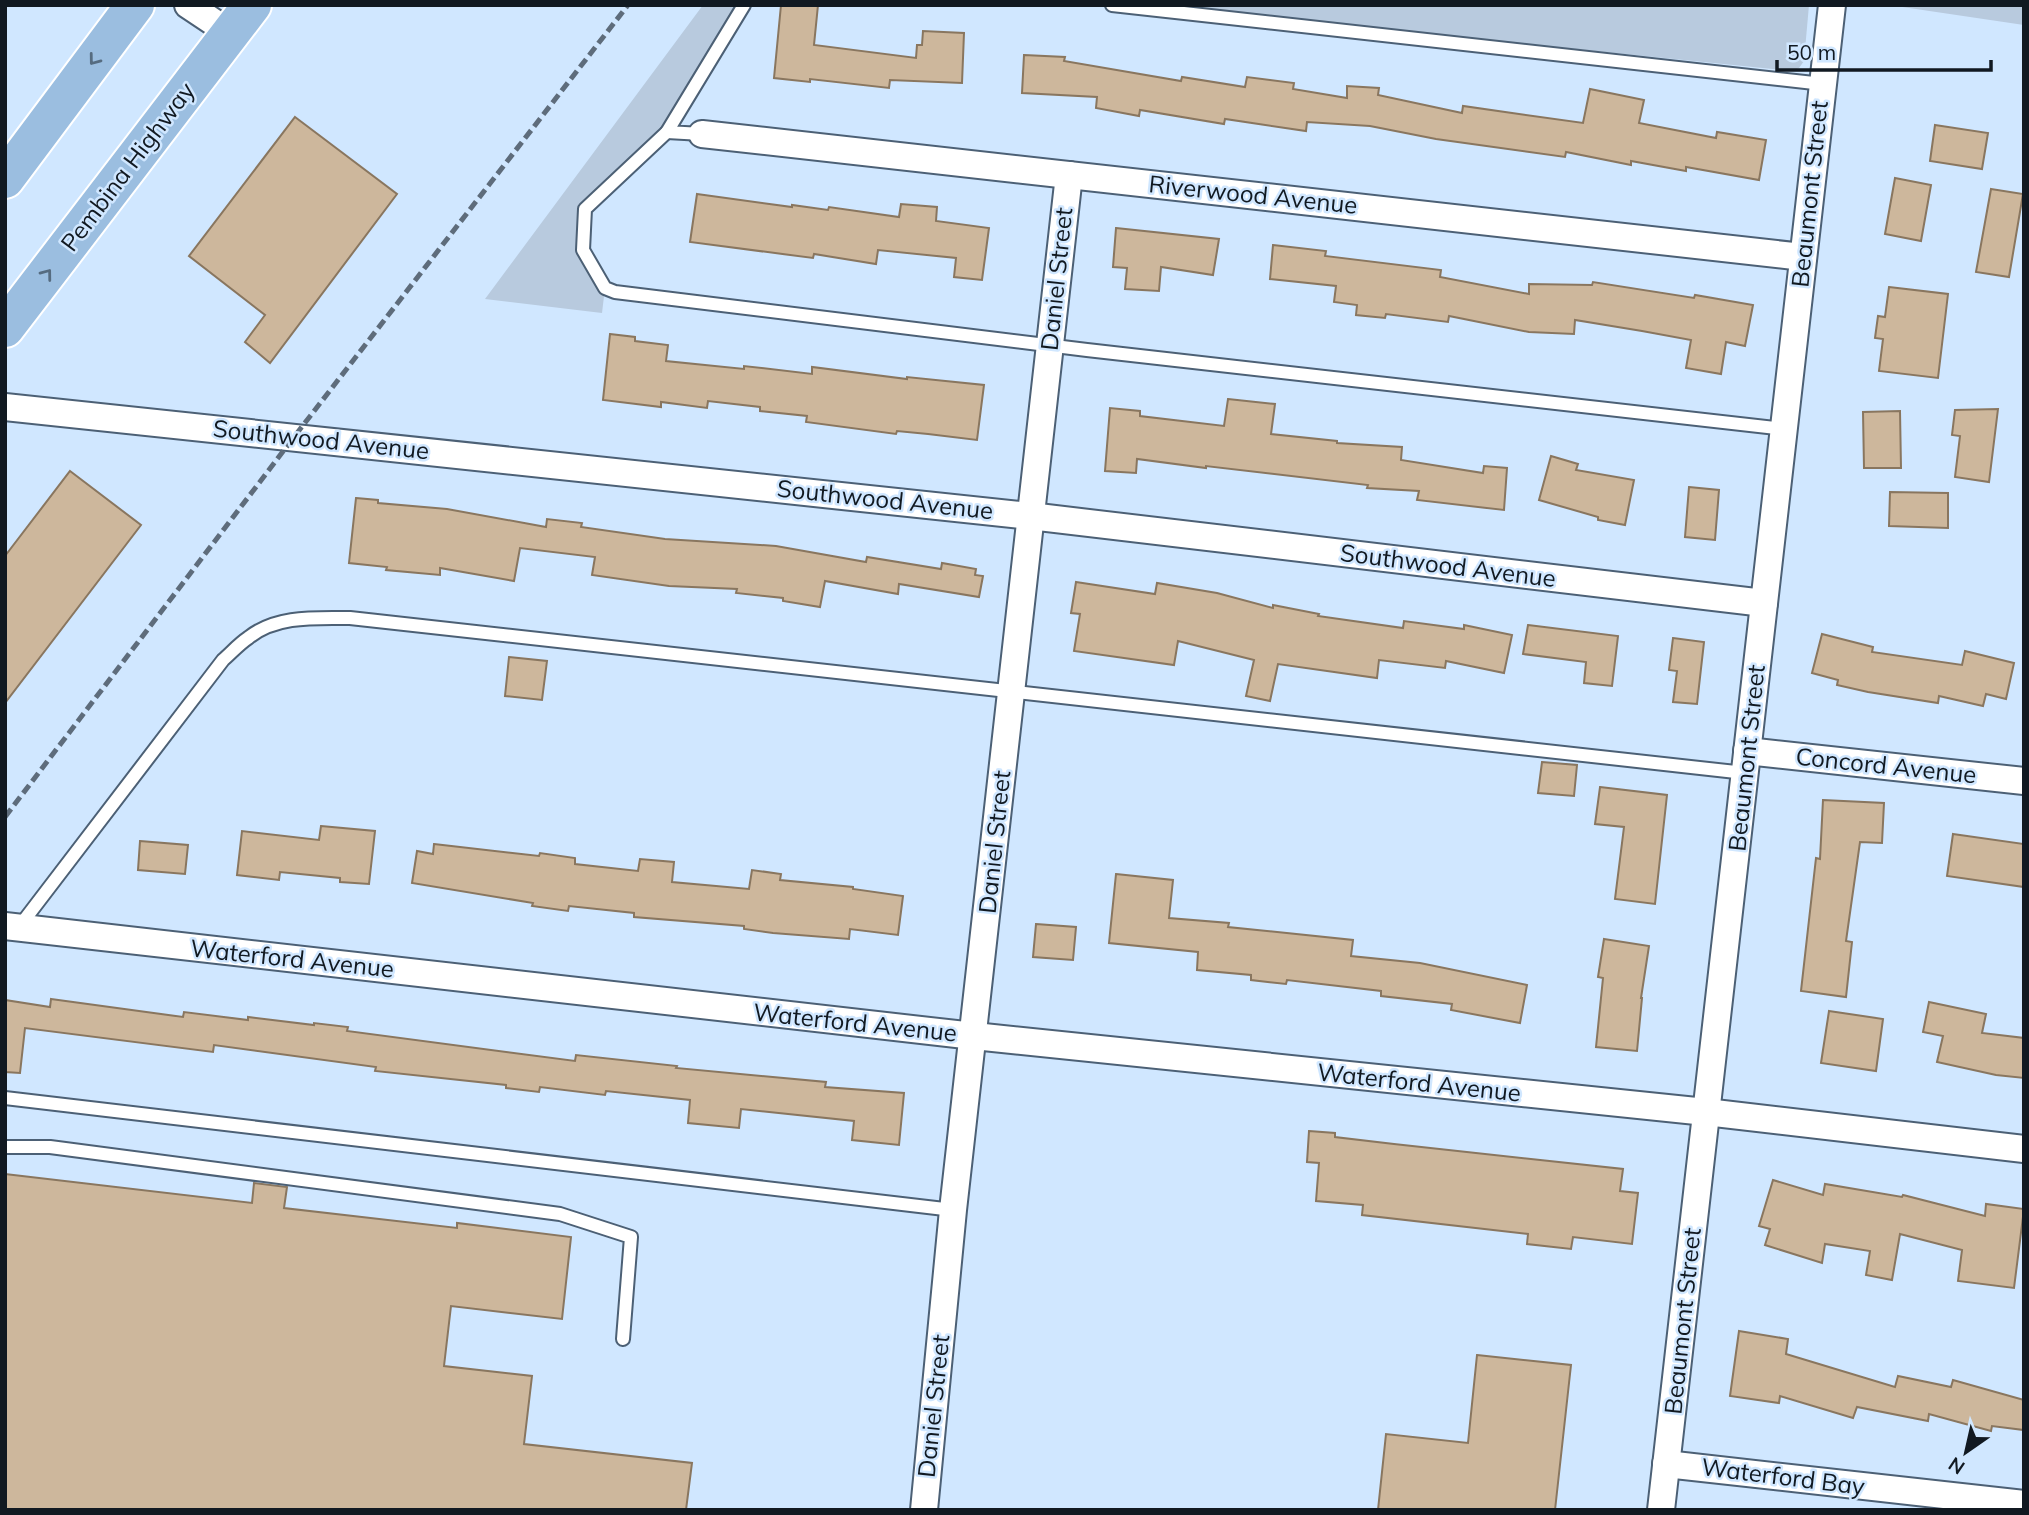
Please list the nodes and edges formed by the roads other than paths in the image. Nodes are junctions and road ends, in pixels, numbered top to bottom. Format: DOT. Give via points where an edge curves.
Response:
graph roads {
  1 [pos="135,5"];
  2 [pos="188,5"];
  3 [pos="744,5"];
  4 [pos="1112,5"];
  5 [pos="1832,5"];
  6 [pos="241,19"];
  7 [pos="1823,84"];
  8 [pos="667,132"];
  9 [pos="702,135"];
  10 [pos="1069,175"];
  11 [pos="5,179"];
  12 [pos="1803,257"];
  13 [pos="5,328"];
  14 [pos="1050,346"];
  15 [pos="5,407"];
  16 [pos="1784,429"];
  17 [pos="1030,516"];
  18 [pos="1764,603"];
  19 [pos="1011,693"];
  20 [pos="1746,762"];
  21 [pos="2024,781"];
  22 [pos="12,927"];
  23 [pos="974,1036"];
  24 [pos="5,1098"];
  25 [pos="1706,1112"];
  26 [pos="5,1147"];
  27 [pos="2024,1149"];
  28 [pos="953,1210"];
  29 [pos="623,1339"];
  30 [pos="1667,1464"];
  31 [pos="2024,1504"];
  32 [pos="924,1510"];
  33 [pos="1661,1510"];
  1 -- 11 [label="main road, one-way"];
  2 -- 6 [label="street"];
  3 -- 8 [label="lane"];
  4 -- 7 [label="lane"];
  5 -- 7 [label="street, Beaumont Street"];
  13 -- 6 [label="main road, Pembina Highway, one-way"];
  7 -- 12 [label="street, Beaumont Street"];
  8 -- 9 [label="lane"];
  8 -- 14 [label="lane" via="585,209 583,250 605,288"];
  9 -- 10 [label="street, Riverwood Avenue"];
  10 -- 12 [label="street, Riverwood Avenue"];
  10 -- 14 [label="street, Daniel Street"];
  12 -- 16 [label="street, Beaumont Street"];
  14 -- 16 [label="lane"];
  14 -- 17 [label="street, Daniel Street"];
  15 -- 17 [label="street, Southwood Avenue"];
  16 -- 18 [label="street, Beaumont Street"];
  17 -- 18 [label="street, Southwood Avenue"];
  17 -- 19 [label="street, Daniel Street"];
  18 -- 20 [label="street, Beaumont Street"];
  19 -- 20 [label="lane"];
  19 -- 22 [label="lane" via="350,618 305,618 274,624 250,636 223,660"];
  19 -- 23 [label="street, Daniel Street"];
  20 -- 21 [label="street, Concord Avenue"];
  20 -- 25 [label="street, Beaumont Street"];
  22 -- 23 [label="street, Waterford Avenue"];
  23 -- 25 [label="street, Waterford Avenue"];
  23 -- 28 [label="street, Daniel Street"];
  24 -- 28 [label="lane"];
  25 -- 27 [label="street"];
  25 -- 30 [label="street, Beaumont Street"];
  26 -- 29 [label="lane" via="50,1147 560,1214 631,1237"];
  28 -- 32 [label="street, Daniel Street"];
  30 -- 31 [label="street, Waterford Bay"];
  30 -- 33 [label="street, Beaumont Street"];
}
